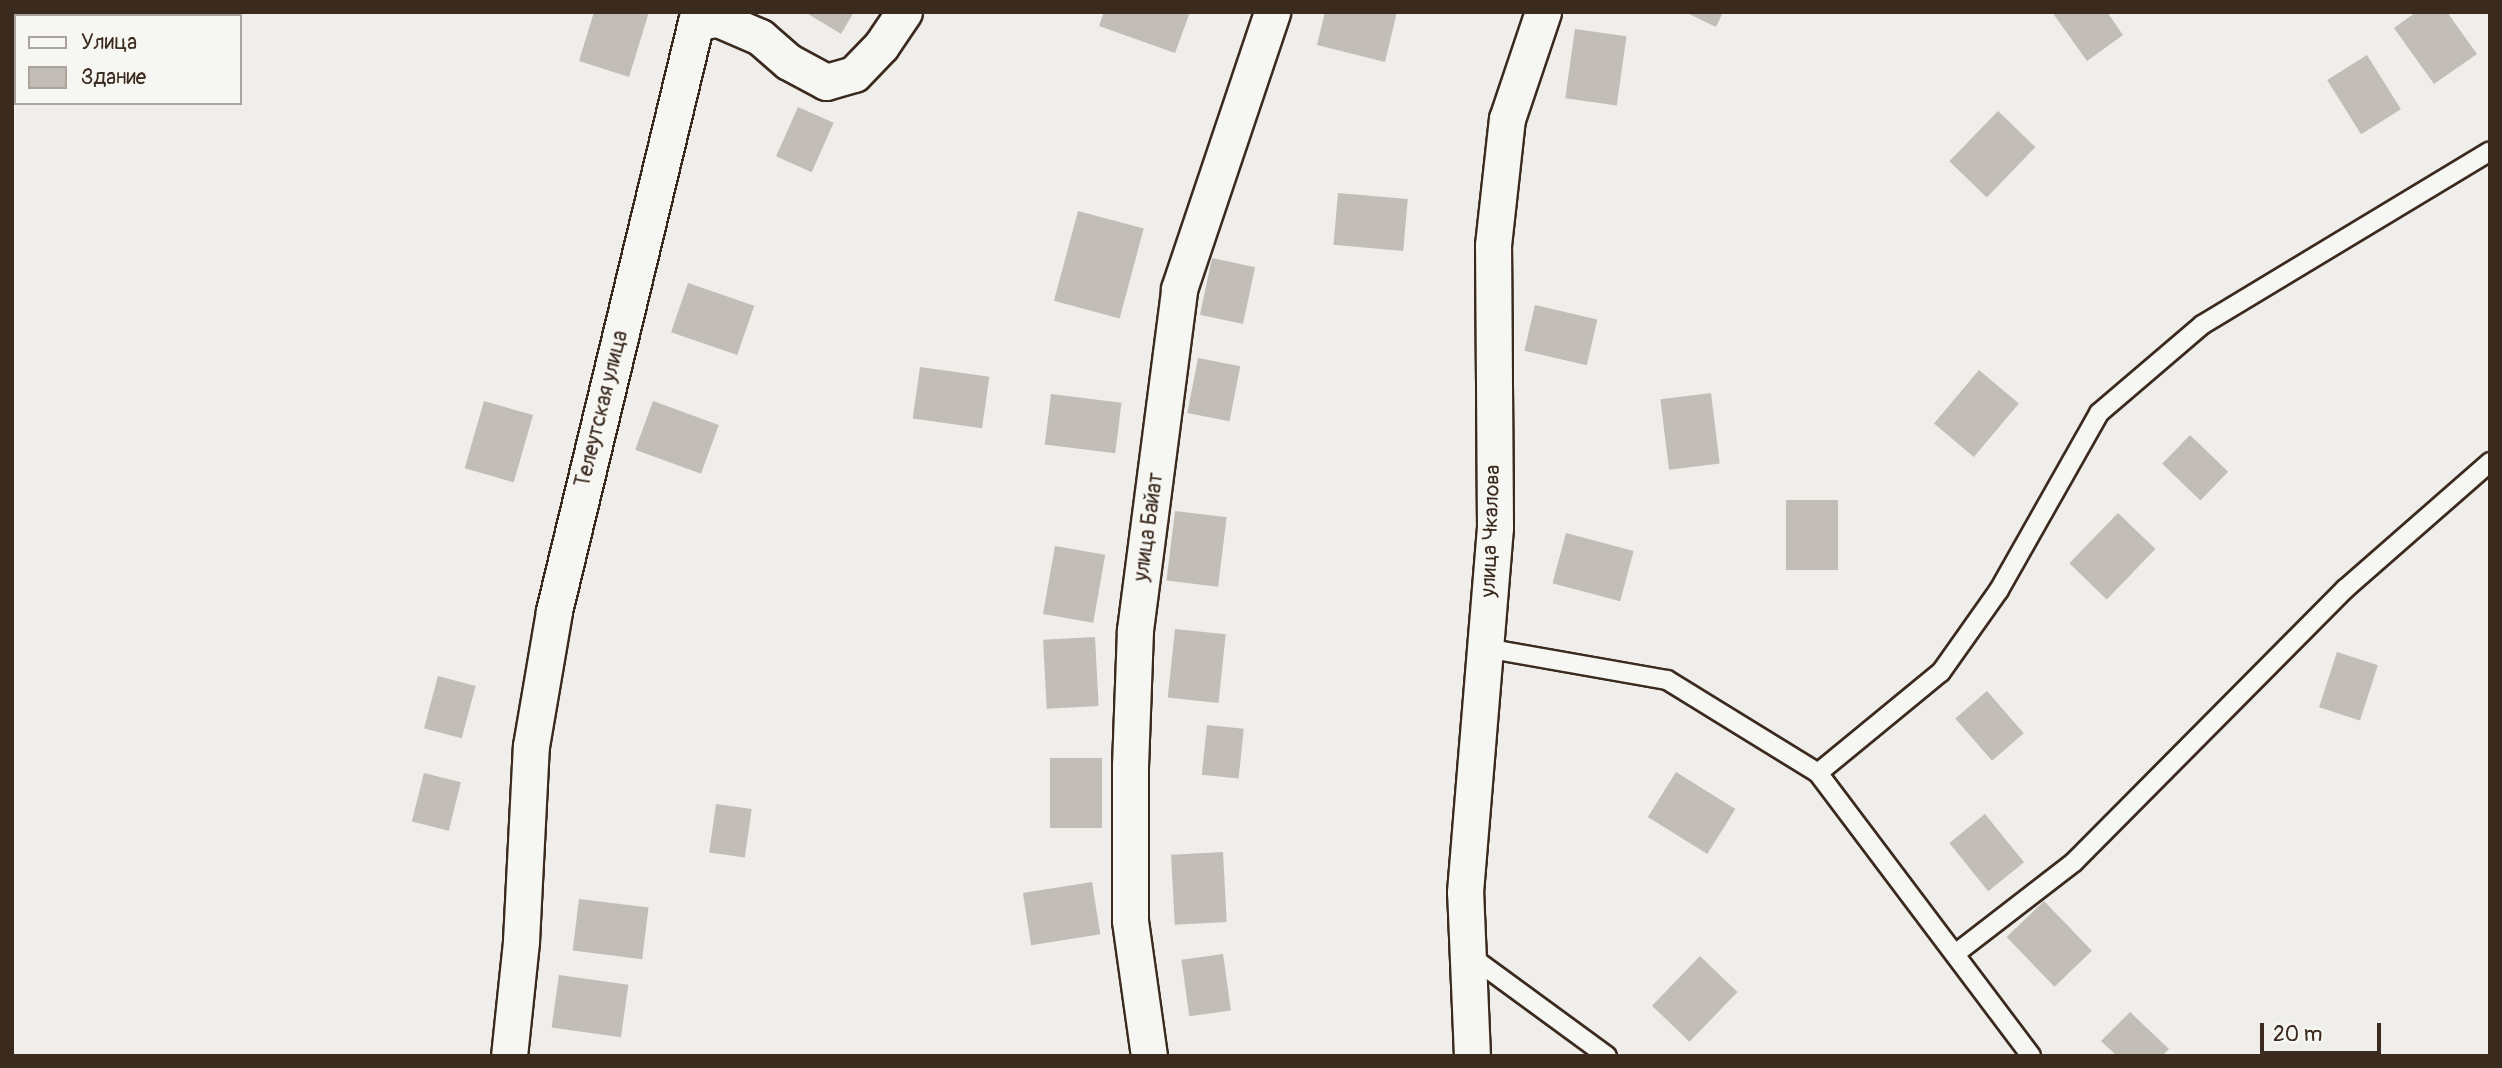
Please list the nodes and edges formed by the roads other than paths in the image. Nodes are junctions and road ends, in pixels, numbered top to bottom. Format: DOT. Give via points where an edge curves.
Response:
graph roads {
  1 [pos="904,12"];
  2 [pos="1272,12"];
  3 [pos="1544,12"];
  4 [pos="2490,151"];
  5 [pos="2490,462"];
  6 [pos="1485,648"];
  7 [pos="1818,773"];
  8 [pos="1467,954"];
  9 [pos="1955,954"];
  10 [pos="509,1056"];
  11 [pos="1149,1056"];
  12 [pos="1472,1056"];
  13 [pos="1607,1056"];
  14 [pos="2031,1056"];
  1 -- 10 [label="street, Телеутская улица" via="854,74 826,82 749,33 718,19 696,22 554,611 531,746 521,941"];
  2 -- 11 [label="street, улица Байат" via="1179,289 1135,630 1130,920"];
  3 -- 6 [label="street, улица Чкалова" via="1507,119 1493,245 1495,527"];
  4 -- 7 [label="lane" via="2203,325 2099,414 1999,590 1941,672"];
  5 -- 9 [label="lane" via="2345,589 2074,862"];
  6 -- 7 [label="lane" via="1667,680"];
  6 -- 8 [label="street, улица Чкалова" via="1465,892"];
  7 -- 9 [label="lane"];
  8 -- 12 [label="street, улица Чкалова"];
  8 -- 13 [label="lane"];
  9 -- 14 [label="lane"];
}
